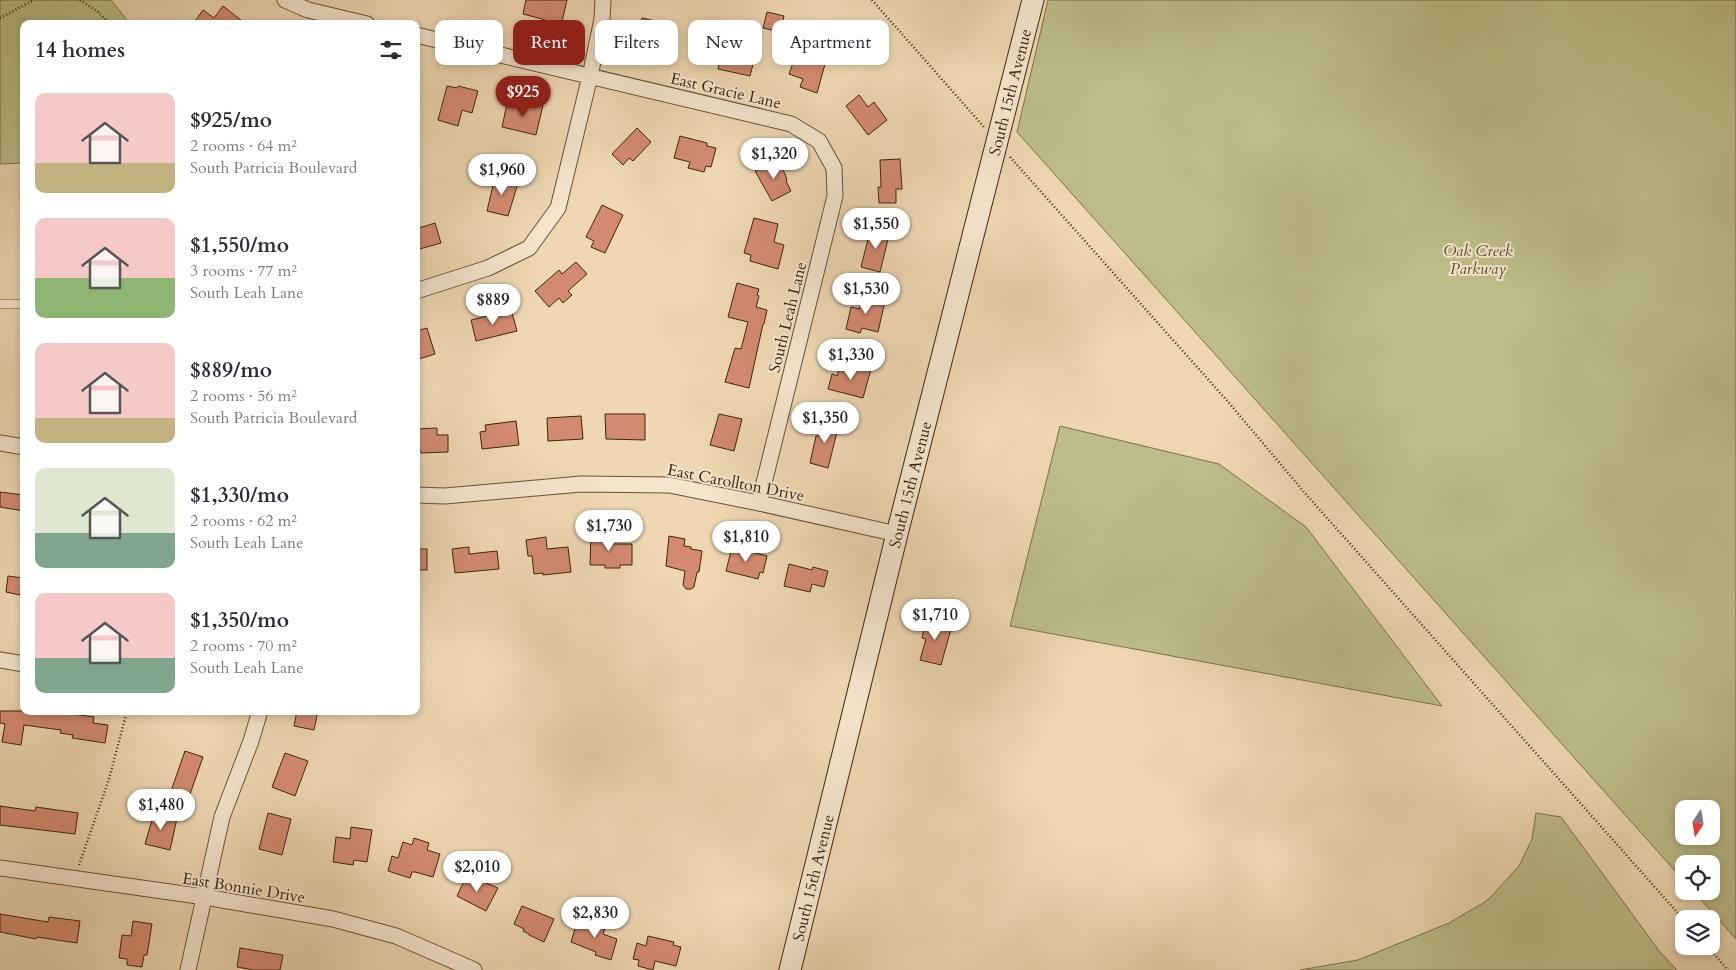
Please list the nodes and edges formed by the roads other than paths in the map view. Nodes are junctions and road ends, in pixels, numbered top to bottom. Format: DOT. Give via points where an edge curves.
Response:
graph roads {
  1 [pos="285,0"];
  2 [pos="603,0"];
  3 [pos="1033,0"];
  4 [pos="350,20"];
  5 [pos="420,36"];
  6 [pos="590,76"];
  7 [pos="834,168"];
  8 [pos="420,290"];
  9 [pos="0,304"];
  10 [pos="20,304"];
  11 [pos="0,443"];
  12 [pos="20,446"];
  13 [pos="420,495"];
  14 [pos="760,503"];
  15 [pos="897,534"];
  16 [pos="0,660"];
  17 [pos="20,663"];
  18 [pos="259,715"];
  19 [pos="0,868"];
  20 [pos="205,897"];
  21 [pos="466,968"];
  22 [pos="188,970"];
  23 [pos="790,970"];
  1 -- 4 [label="street" via="308,10"];
  2 -- 6 [label="street"];
  3 -- 15 [label="street, South 15th Avenue"];
  5 -- 6 [label="street, East Gracie Lane"];
  6 -- 7 [label="street, East Gracie Lane" via="791,124 818,141"];
  6 -- 8 [label="street" via="558,208 529,248 488,268"];
  7 -- 14 [label="street, South Leah Lane" via="835,196"];
  9 -- 10 [label="lane"];
  11 -- 12 [label="street"];
  13 -- 14 [label="street, East Carollton Drive" via="445,496 581,484 669,485"];
  14 -- 15 [label="street, East Carollton Drive"];
  15 -- 23 [label="street, South 15th Avenue"];
  16 -- 17 [label="street"];
  18 -- 20 [label="street" via="222,817"];
  19 -- 20 [label="street, East Bonnie Drive"];
  20 -- 21 [label="street, East Bonnie Drive" via="333,919 396,936"];
  20 -- 22 [label="street"];
}
